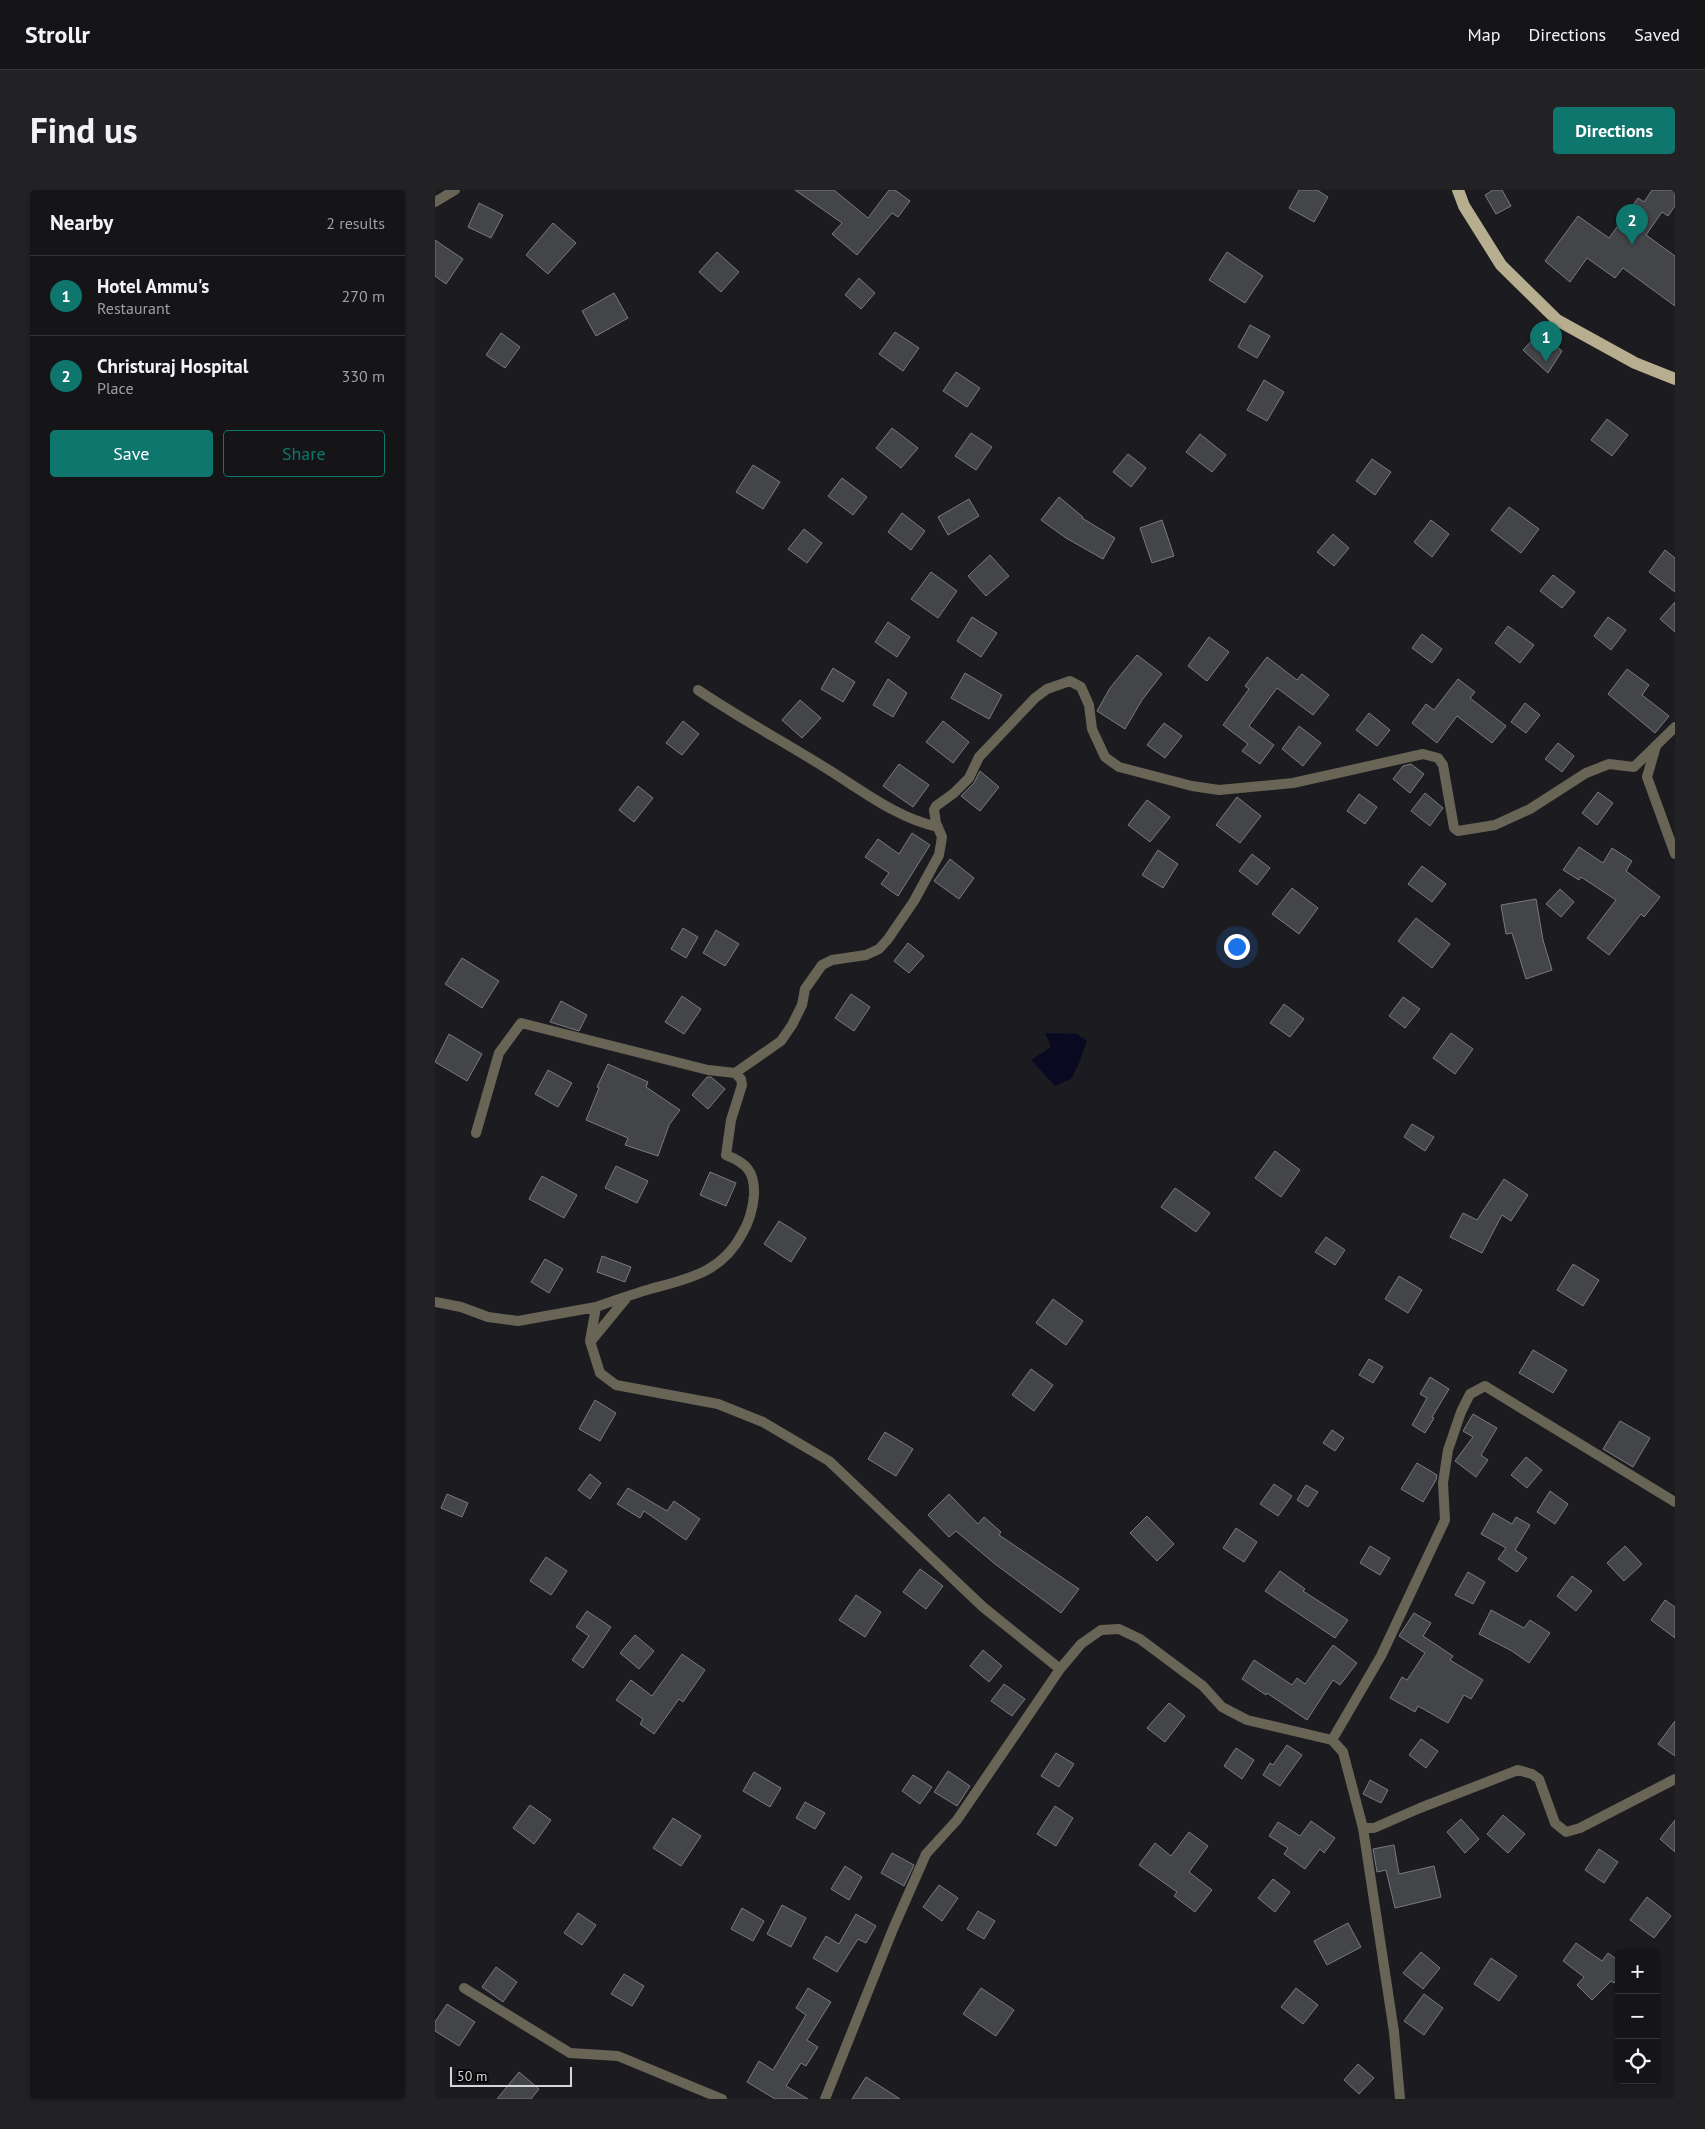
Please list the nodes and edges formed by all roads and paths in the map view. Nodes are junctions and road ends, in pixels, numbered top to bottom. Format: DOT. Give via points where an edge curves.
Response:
graph roads {
  1 [pos="455,190"];
  2 [pos="1458,190"];
  3 [pos="435,202"];
  4 [pos="1675,379"];
  5 [pos="698,690"];
  6 [pos="1675,727"];
  7 [pos="1656,746"];
  8 [pos="938,827"];
  9 [pos="1675,854"];
  10 [pos="735,1073"];
  11 [pos="476,1133"];
  12 [pos="628,1296"];
  13 [pos="435,1302"];
  14 [pos="596,1307"];
  15 [pos="590,1341"];
  16 [pos="1675,1502"];
  17 [pos="1060,1669"];
  18 [pos="1332,1740"];
  19 [pos="1675,1779"];
  20 [pos="1363,1828"];
  21 [pos="464,1988"];
  22 [pos="722,2099"];
  23 [pos="825,2099"];
  24 [pos="1400,2099"];
  1 -- 3 [label="street"];
  2 -- 4 [label="main road" via="1464,206 1501,265 1557,320 1635,363"];
  5 -- 8 [label="street" via="880,804 923,824"];
  6 -- 7 [label="street"];
  7 -- 8 [label="street" via="1634,767 1609,764 1586,773 1530,809 1495,825 1458,831 1454,828 1443,765 1438,758 1423,754 1293,783 1219,790 1119,767 1105,757 1093,729 1089,704 1081,687 1070,681 1047,689 1035,698 979,758 969,778 934,810"];
  7 -- 9 [label="street" via="1647,777"];
  8 -- 10 [label="street" via="942,837 939,855 914,901 888,939 879,949 865,955 832,960 823,965 805,989 802,1005 781,1041"];
  10 -- 11 [label="street" via="708,1070 521,1023 499,1053"];
  10 -- 12 [label="street" via="742,1085 731,1120 726,1155 742,1161 751,1174 754,1194 749,1220 735,1248 719,1264 691,1278"];
  12 -- 14 [label="street"];
  12 -- 15 [label="street"];
  13 -- 14 [label="street" via="488,1317 518,1321"];
  14 -- 15 [label="street"];
  15 -- 17 [label="street" via="599,1373 616,1385 718,1404 763,1422 829,1461 983,1607"];
  16 -- 18 [label="street" via="1485,1386 1470,1394 1448,1450 1443,1483 1445,1520 1381,1656"];
  17 -- 18 [label="street" via="1081,1644 1101,1630 1119,1629 1140,1639 1203,1686 1222,1707 1247,1720"];
  17 -- 23 [label="street" via="957,1820 927,1854"];
  18 -- 20 [label="street" via="1343,1752"];
  19 -- 20 [label="street" via="1580,1828 1566,1832 1555,1823 1539,1779 1518,1770 1374,1828"];
  20 -- 24 [label="street" via="1394,2032"];
  21 -- 22 [label="street" via="570,2053 618,2056"];
}
